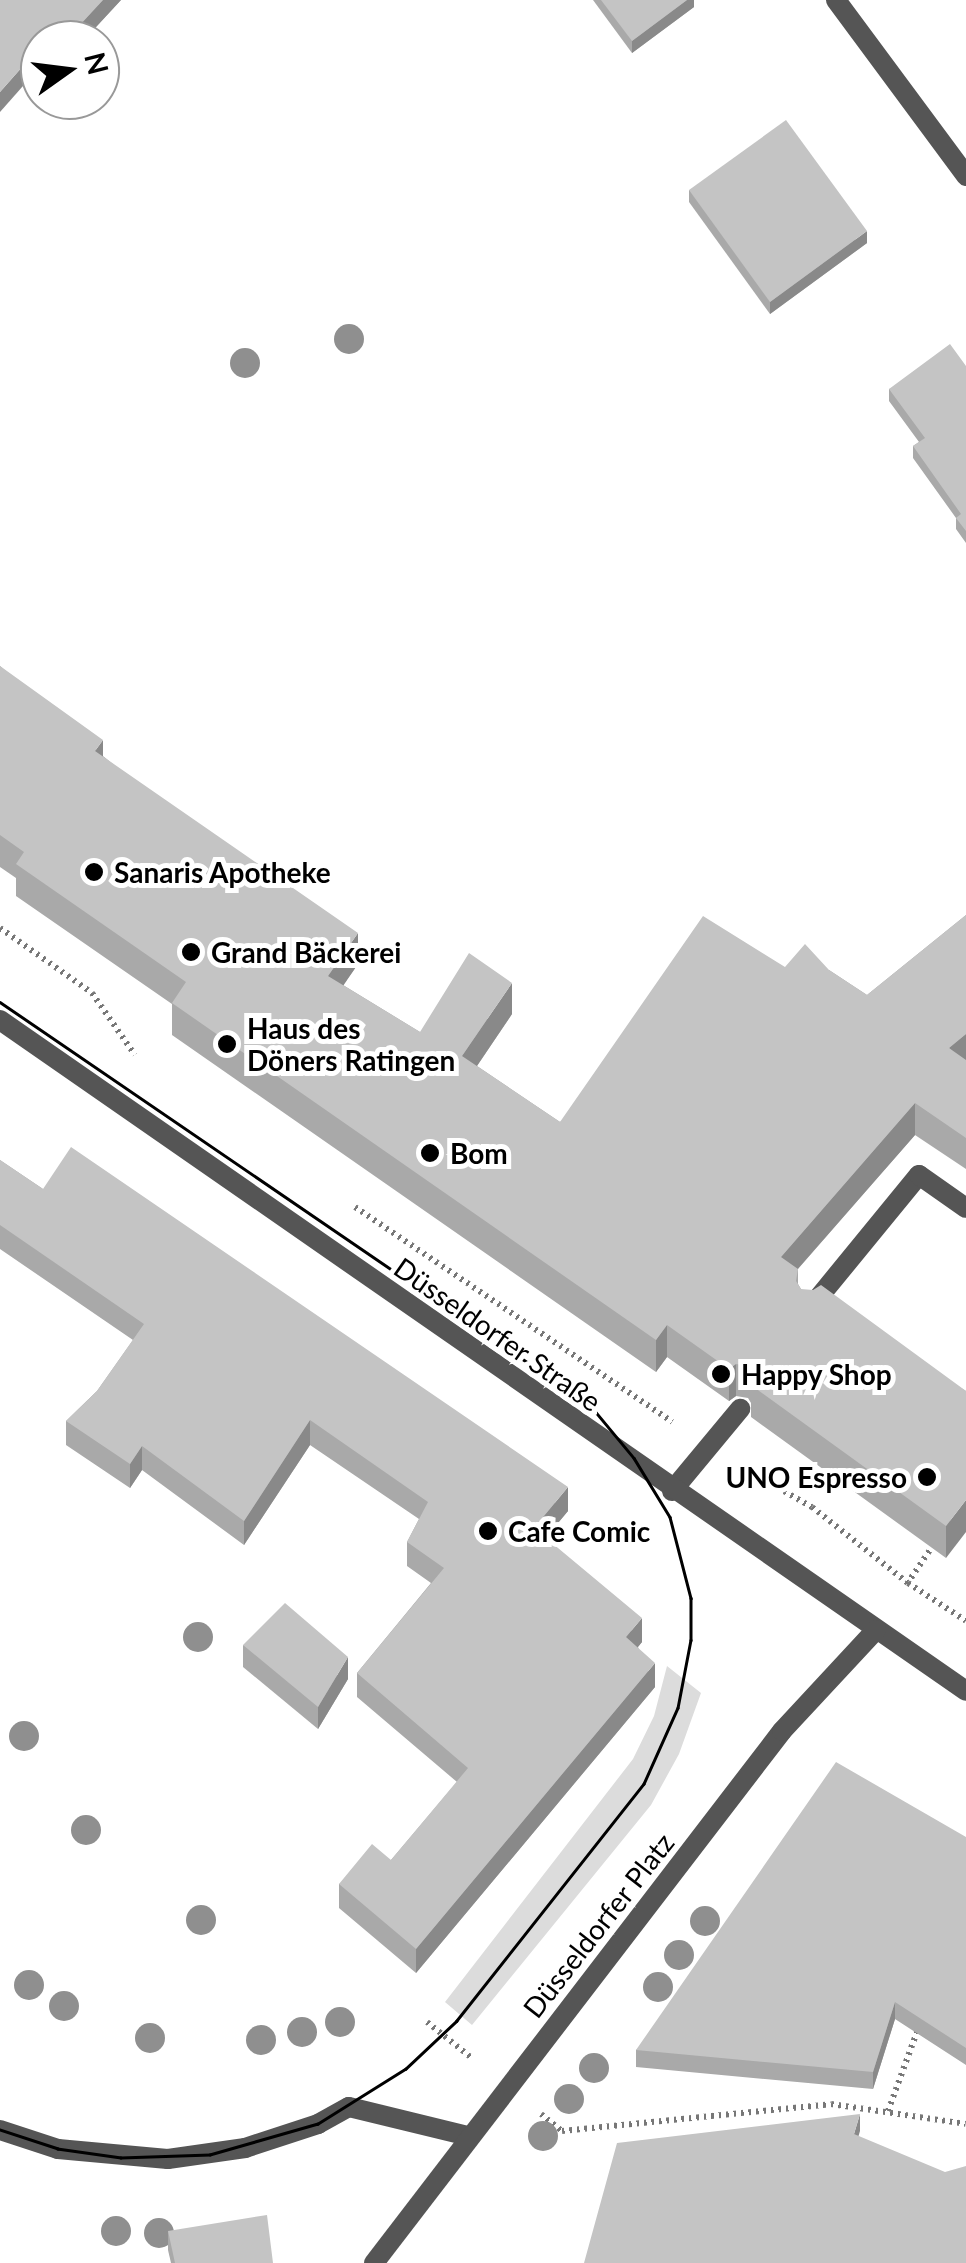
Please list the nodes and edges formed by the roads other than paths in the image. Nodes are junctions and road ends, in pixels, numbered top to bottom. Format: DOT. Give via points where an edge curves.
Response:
graph roads {
  1 [pos="836,0"];
  2 [pos="966,176"];
  3 [pos="0,1020"];
  4 [pos="966,1208"];
  5 [pos="809,1309"];
  6 [pos="740,1409"];
  7 [pos="672,1491"];
  8 [pos="876,1630"];
  9 [pos="966,1692"];
  10 [pos="0,2130"];
  11 [pos="468,2136"];
  12 [pos="374,2263"];
  1 -- 2 [label="street"];
  3 -- 7 [label="street, Düsseldorfer Straße"];
  4 -- 5 [label="street" via="918,1175"];
  6 -- 7 [label="street"];
  7 -- 8 [label="street, Düsseldorfer Straße"];
  8 -- 9 [label="street, Düsseldorfer Straße"];
  8 -- 11 [label="street, Düsseldorfer Platz" via="782,1732"];
  10 -- 11 [label="street" via="58,2148 168,2160 244,2148 349,2107"];
  11 -- 12 [label="street, Düsseldorfer Platz"];
}
